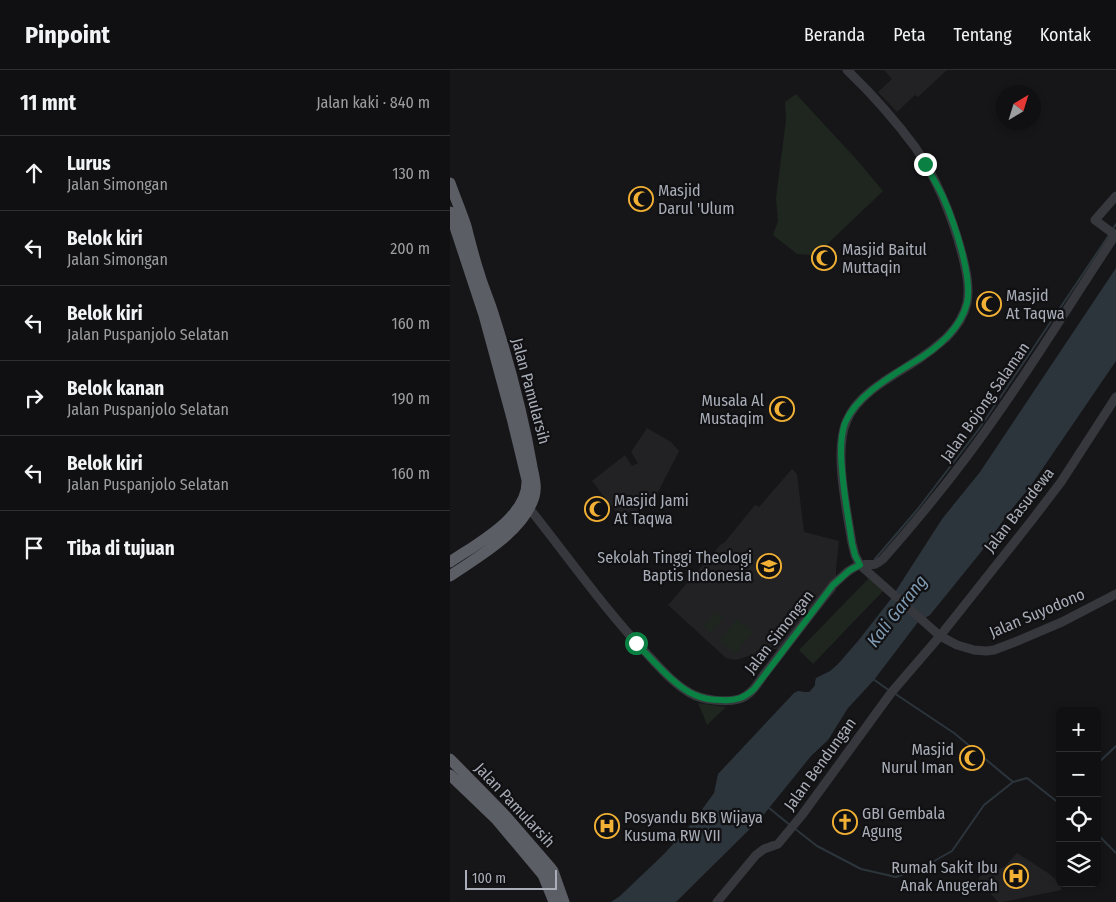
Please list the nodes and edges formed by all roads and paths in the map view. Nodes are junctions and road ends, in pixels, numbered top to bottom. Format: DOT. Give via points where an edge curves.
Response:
graph roads {
  1 [pos="847,70"];
  2 [pos="450,183"];
  3 [pos="1116,196"];
  4 [pos="450,212"];
  5 [pos="1115,234"];
  6 [pos="1116,397"];
  7 [pos="525,506"];
  8 [pos="450,562"];
  9 [pos="860,565"];
  10 [pos="450,576"];
  11 [pos="1116,594"];
  12 [pos="940,636"];
  13 [pos="450,760"];
  14 [pos="450,775"];
  15 [pos="500,816"];
  16 [pos="554,902"];
  17 [pos="564,902"];
  18 [pos="717,902"];
  1 -- 9 [label="street" via="870,92 925,164 942,196 958,239 968,289 964,310 947,337 877,386 851,412 842,432 841,459 852,543"];
  2 -- 7 [label="highway, Jalan Pamularsih" via="493,312 523,420 535,486 534,498"];
  3 -- 5 [label="street" via="1097,222"];
  4 -- 7 [label="highway, Jalan Pamularsih" via="484,315 512,418 527,480"];
  5 -- 9 [label="street, Jalan Bojong Salaman" via="968,455 883,559 872,565"];
  6 -- 12 [label="street, Jalan Basudewa" via="1061,482"];
  7 -- 8 [label="highway, Jalan Pamularsih"];
  7 -- 9 [label="street, Jalan Simongan" via="636,643 678,684 704,698 734,700 748,694 833,585"];
  7 -- 10 [label="highway, Jalan Pamularsih" via="519,524 512,532"];
  9 -- 12 [label="street, Jalan Suyodono"];
  11 -- 12 [label="street, Jalan Suyodono" via="1062,622 994,650 967,648"];
  12 -- 18 [label="street, Jalan Bendungan" via="893,690 782,840 756,854"];
  13 -- 15 [label="highway, Jalan Pamularsih"];
  14 -- 15 [label="highway, Jalan Pamularsih"];
  15 -- 16 [label="highway, Jalan Pamularsih" via="543,875"];
  15 -- 17 [label="highway, Jalan Pamularsih" via="553,871"];
}
